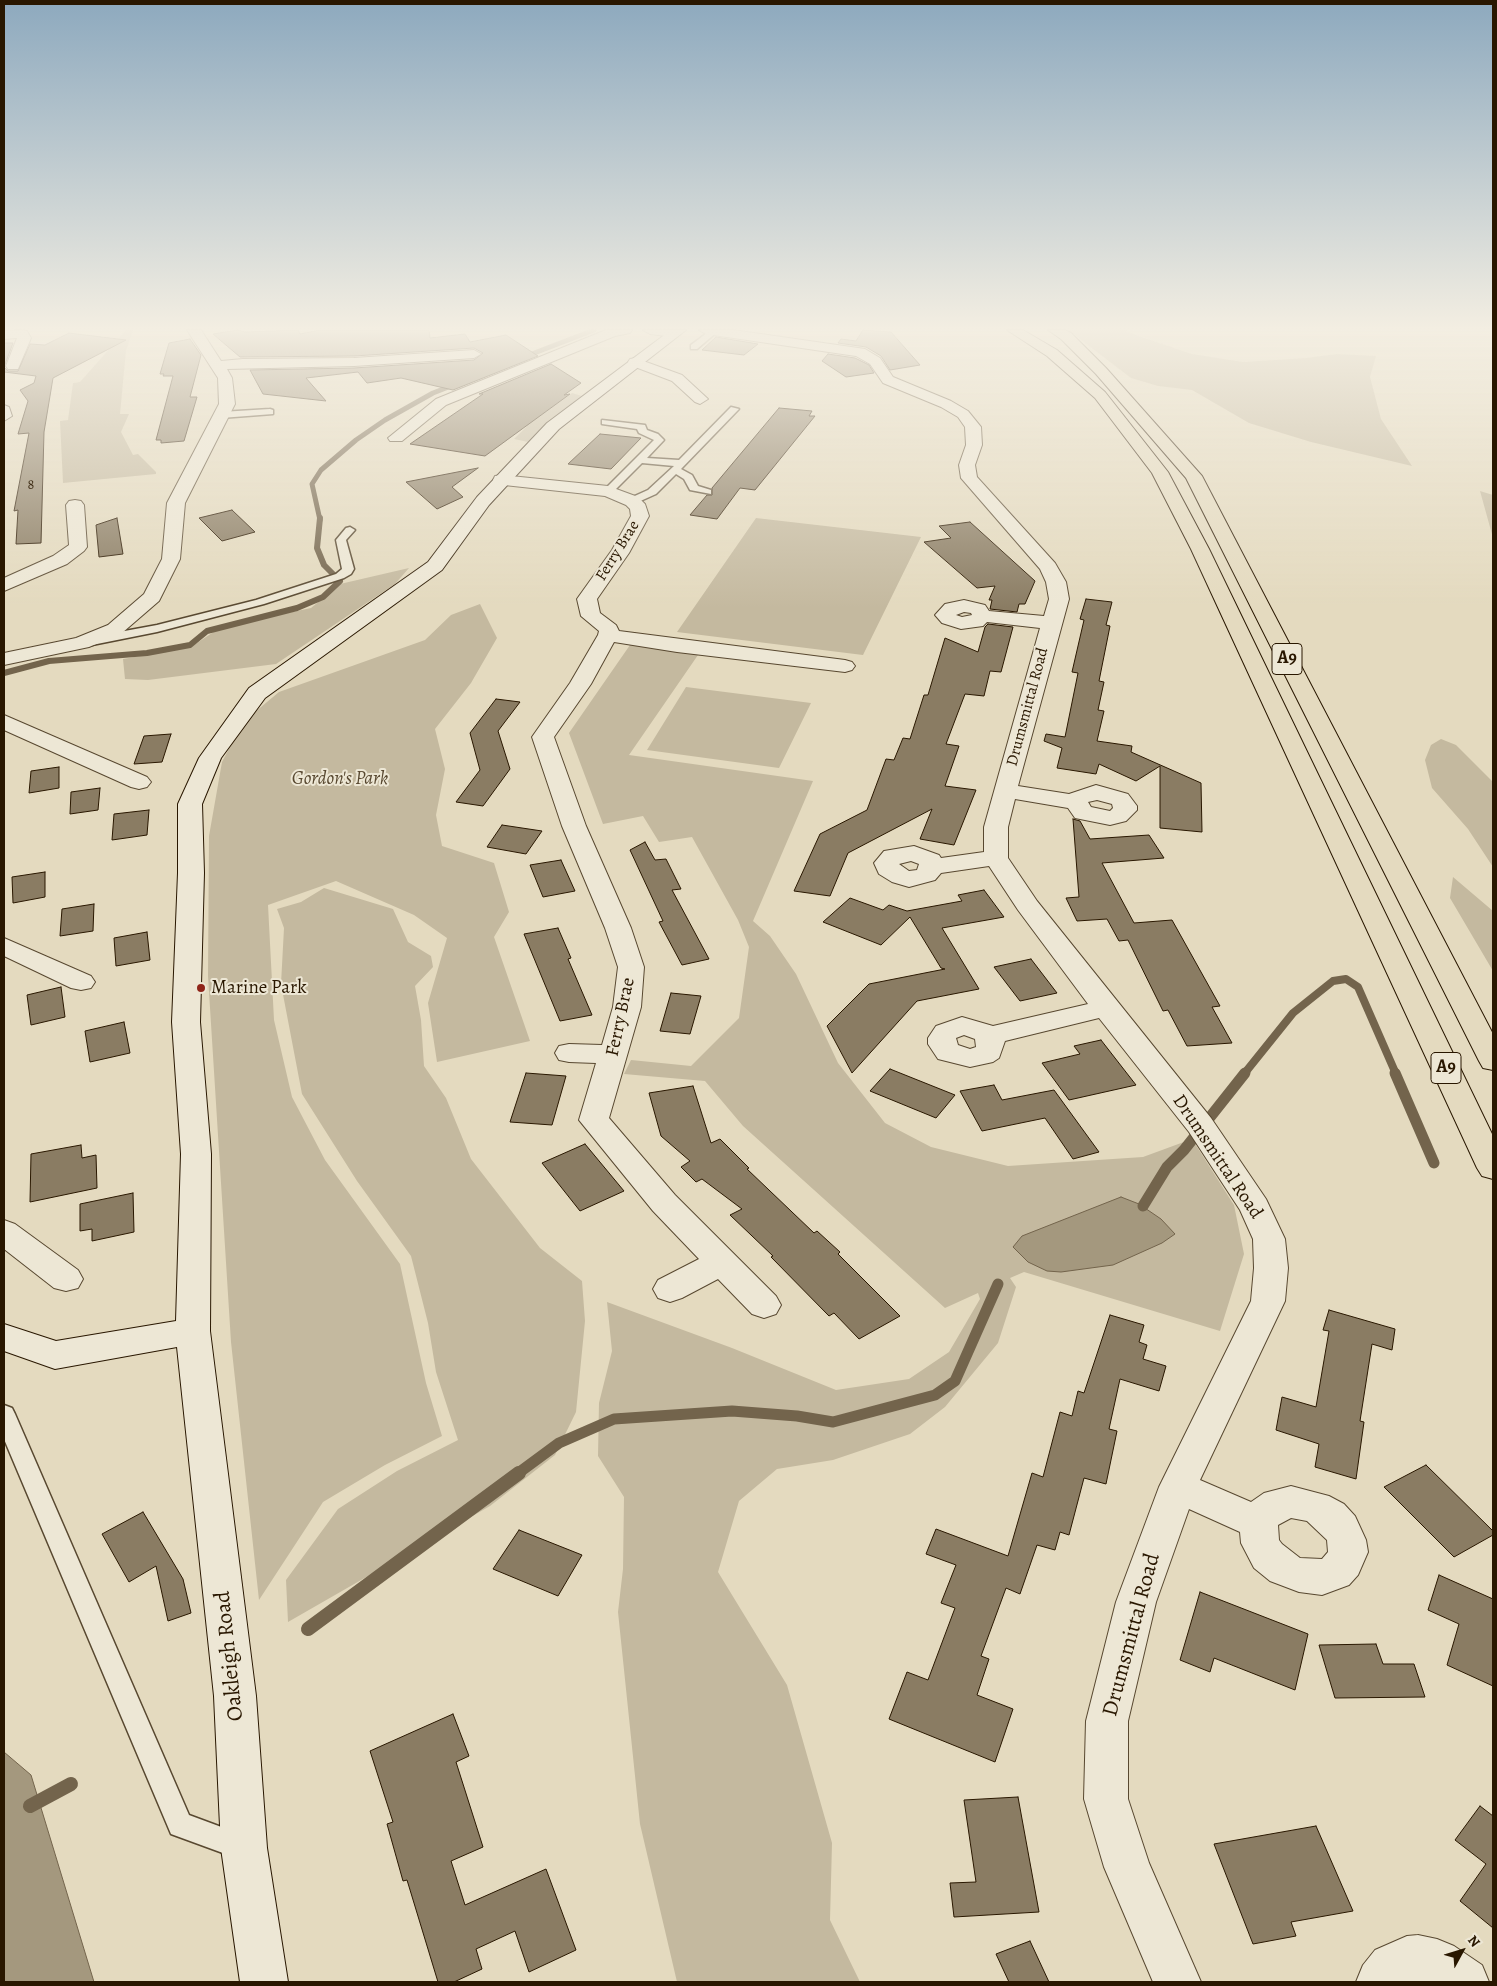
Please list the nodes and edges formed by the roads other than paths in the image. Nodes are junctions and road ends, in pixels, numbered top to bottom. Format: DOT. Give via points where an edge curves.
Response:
graph roads {
  1 [pos="217,423"];
  2 [pos="415,423"];
  3 [pos="557,423"];
  4 [pos="610,423"];
  5 [pos="722,423"];
  6 [pos="970,423"];
  7 [pos="1122,423"];
  8 [pos="1147,423"];
  9 [pos="396,438"];
  10 [pos="641,460"];
  11 [pos="676,466"];
  12 [pos="501,480"];
  13 [pos="608,491"];
  14 [pos="707,492"];
  15 [pos="632,501"];
  16 [pos="75,505"];
  17 [pos="350,530"];
  18 [pos="4,585"];
  19 [pos="983,616"];
  20 [pos="1052,623"];
  21 [pos="608,635"];
  22 [pos="82,643"];
  23 [pos="4,659"];
  24 [pos="845,666"];
  25 [pos="4,722"];
  26 [pos="139,782"];
  27 [pos="1006,791"];
  28 [pos="1076,802"];
  29 [pos="996,858"];
  30 [pos="932,866"];
  31 [pos="4,946"];
  32 [pos="81,982"];
  33 [pos="1106,1008"];
  34 [pos="988,1036"];
  35 [pos="569,1053"];
  36 [pos="614,1055"];
  37 [pos="1493,1061"];
  38 [pos="1493,1168"];
  39 [pos="4,1232"];
  40 [pos="722,1262"];
  41 [pos="66,1279"];
  42 [pos="670,1288"];
  43 [pos="764,1305"];
  44 [pos="193,1330"];
  45 [pos="4,1336"];
  46 [pos="4,1414"];
  47 [pos="1178,1487"];
  48 [pos="1259,1523"];
  49 [pos="244,1848"];
  50 [pos="264,1982"];
  51 [pos="1177,1982"];
  52 [pos="1380,1982"];
  53 [pos="1465,1982"];
  1 -- 22 [label="street" via="176,503 171,559 152,597 115,629"];
  2 -- 9 [label="street"];
  3 -- 12 [label="street, Oakleigh Road"];
  4 -- 10 [label="lane" via="642,427 642,432 659,440"];
  5 -- 11 [label="lane"];
  6 -- 20 [label="street, Drumsmittal Road" via="974,445 967,465 969,478 1048,567 1056,582 1059,599"];
  7 -- 38 [label="highway, A9" via="1160,472 1200,549"];
  8 -- 37 [label="highway, A9" via="1194,476"];
  10 -- 11 [label="lane"];
  10 -- 13 [label="lane"];
  11 -- 14 [label="lane" via="694,488"];
  11 -- 15 [label="lane" via="652,492"];
  12 -- 13 [label="street, Ferry Brae"];
  12 -- 44 [label="street, Oakleigh Road" via="435,566 257,693 210,758 190,804 186,1022 196,1154"];
  13 -- 15 [label="street, Ferry Brae"];
  15 -- 21 [label="street, Ferry Brae" via="639,508 640,516 620,553 587,598 591,616 609,630"];
  16 -- 18 [label="street" via="78,547 60,560"];
  17 -- 22 [label="lane" via="341,540 348,568 340,576 260,602"];
  19 -- 20 [label="street, Drumsmittal Road"];
  20 -- 27 [label="street, Drumsmittal Road"];
  21 -- 24 [label="street"];
  21 -- 36 [label="street, Ferry Brae" via="580,684 543,737 574,826 618,928 631,968 627,1007"];
  22 -- 23 [label="street"];
  25 -- 26 [label="street"];
  27 -- 28 [label="street, Drumsmittal Road"];
  27 -- 29 [label="street, Drumsmittal Road" via="996,827"];
  29 -- 30 [label="street"];
  29 -- 33 [label="street, Drumsmittal Road" via="1027,905"];
  31 -- 32 [label="street"];
  33 -- 34 [label="street"];
  33 -- 47 [label="street, Drumsmittal Road" via="1200,1124 1255,1207 1269,1239 1268,1302"];
  35 -- 36 [label="street"];
  36 -- 40 [label="street, Ferry Brae" via="594,1120 664,1203"];
  39 -- 41 [label="street"];
  40 -- 42 [label="street"];
  40 -- 43 [label="street, Ferry Brae"];
  44 -- 45 [label="street" via="55,1356"];
  44 -- 49 [label="street, Oakleigh Road" via="235,1696"];
  46 -- 49 [label="lane" via="180,1825"];
  47 -- 48 [label="street"];
  47 -- 51 [label="street, Drumsmittal Road" via="1136,1602 1107,1721 1106,1799 1127,1868"];
  49 -- 50 [label="street, Oakleigh Road"];
  52 -- 53 [label="street" via="1392,1967 1418,1959 1437,1963"];
}
